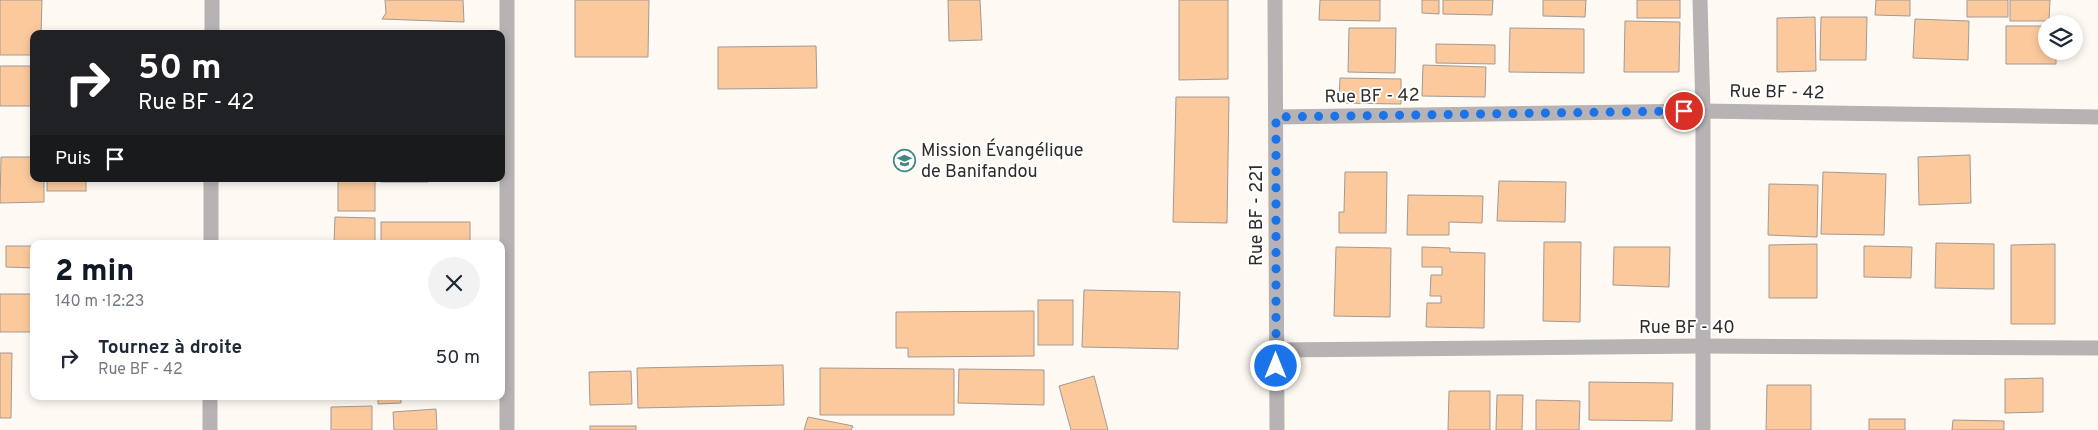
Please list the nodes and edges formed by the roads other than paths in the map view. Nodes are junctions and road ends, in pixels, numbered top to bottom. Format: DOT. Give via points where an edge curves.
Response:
graph roads {
  1 [pos="212,0"];
  2 [pos="507,0"];
  3 [pos="1275,0"];
  4 [pos="1700,0"];
  5 [pos="212,30"];
  6 [pos="1703,111"];
  7 [pos="1276,117"];
  8 [pos="2098,117"];
  9 [pos="211,182"];
  10 [pos="211,240"];
  11 [pos="1703,346"];
  12 [pos="2098,348"];
  13 [pos="1276,350"];
  14 [pos="210,400"];
  15 [pos="210,430"];
  16 [pos="507,430"];
  17 [pos="1276,430"];
  18 [pos="1703,430"];
  1 -- 5 [label="street"];
  2 -- 16 [label="street"];
  3 -- 7 [label="street, Rue BF - 221"];
  4 -- 6 [label="street"];
  6 -- 7 [label="street, Rue BF - 42"];
  6 -- 8 [label="street, Rue BF - 42"];
  6 -- 11 [label="street"];
  7 -- 13 [label="street, Rue BF - 221"];
  9 -- 10 [label="street"];
  11 -- 12 [label="street, Rue BF - 40"];
  11 -- 13 [label="street, Rue BF - 40"];
  11 -- 18 [label="street"];
  13 -- 17 [label="street, Rue BF - 221"];
  14 -- 15 [label="street"];
}
